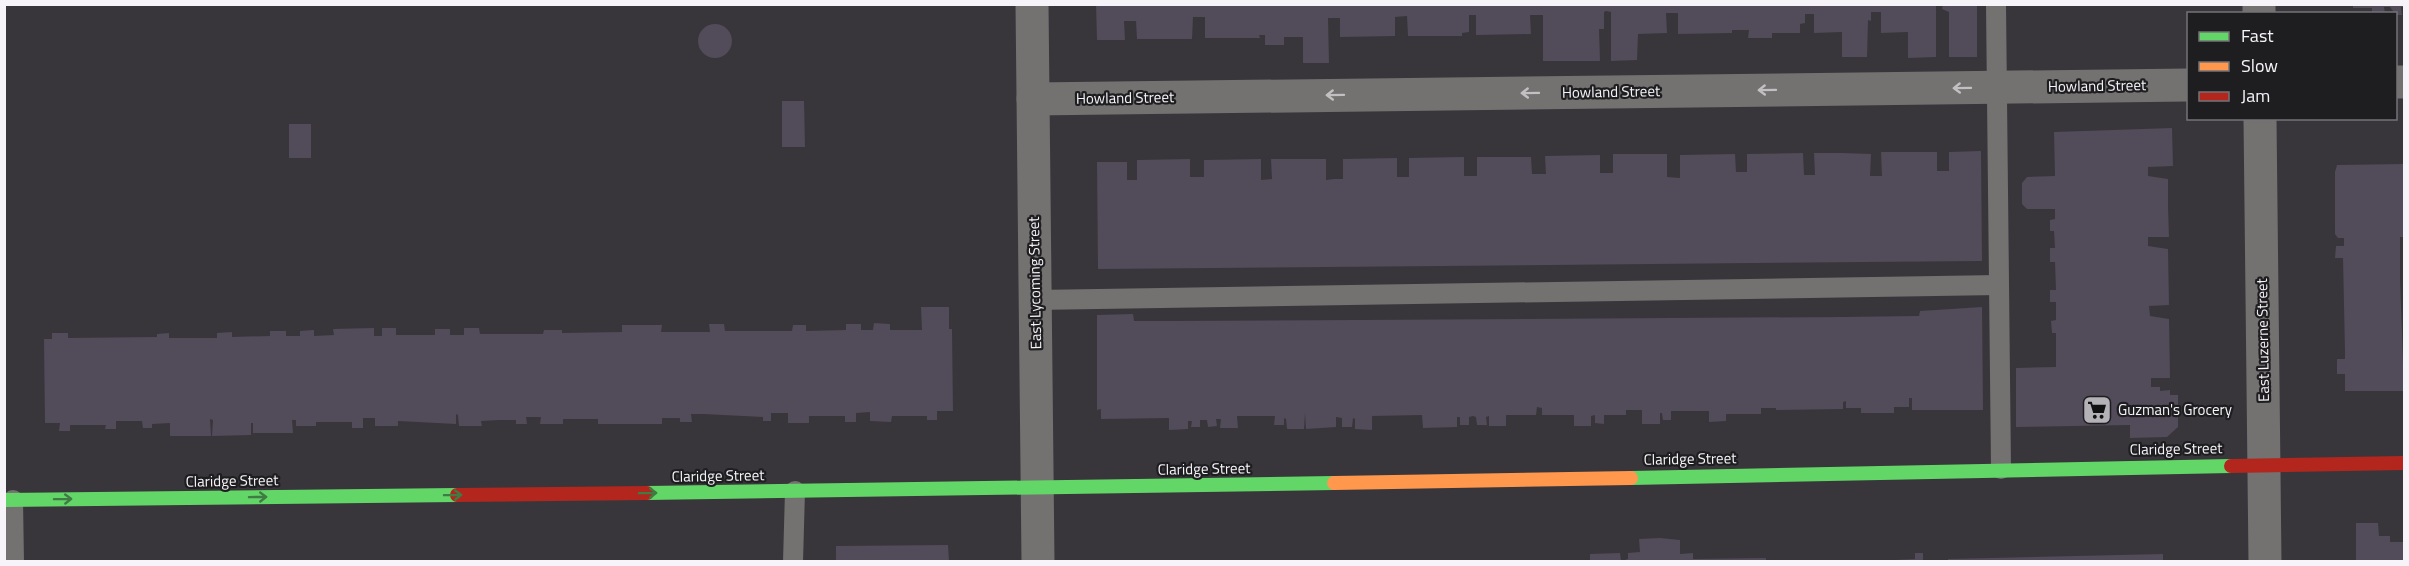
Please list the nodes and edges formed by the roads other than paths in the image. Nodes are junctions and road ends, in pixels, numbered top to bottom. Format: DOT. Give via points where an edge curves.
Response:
graph roads {
  1 [pos="1032,4"];
  2 [pos="1996,4"];
  3 [pos="2187,85"];
  4 [pos="1997,87"];
  5 [pos="1033,99"];
  6 [pos="2260,120"];
  7 [pos="1999,285"];
  8 [pos="1035,300"];
  9 [pos="2404,463"];
  10 [pos="2264,464"];
  11 [pos="2001,469"];
  12 [pos="1037,489"];
  13 [pos="795,491"];
  14 [pos="9,500"];
  15 [pos="14,561"];
  16 [pos="792,561"];
  17 [pos="1038,561"];
  18 [pos="2265,561"];
  1 -- 5 [label="street, East Lycoming Street"];
  2 -- 4 [label="lane"];
  3 -- 4 [label="street, Howland Street"];
  4 -- 5 [label="street, Howland Street, one-way"];
  4 -- 7 [label="lane"];
  5 -- 8 [label="street, East Lycoming Street"];
  6 -- 10 [label="street, East Luzerne Street"];
  7 -- 8 [label="lane"];
  7 -- 11 [label="lane"];
  8 -- 12 [label="street, East Lycoming Street"];
  9 -- 10 [label="street, Claridge Street"];
  10 -- 11 [label="street, Claridge Street"];
  10 -- 18 [label="street, East Luzerne Street"];
  11 -- 12 [label="street, Claridge Street"];
  12 -- 13 [label="street, Claridge Street"];
  12 -- 17 [label="street, East Lycoming Street"];
  14 -- 13 [label="street, Claridge Street, one-way"];
  13 -- 16 [label="lane"];
  14 -- 15 [label="lane"];
}
